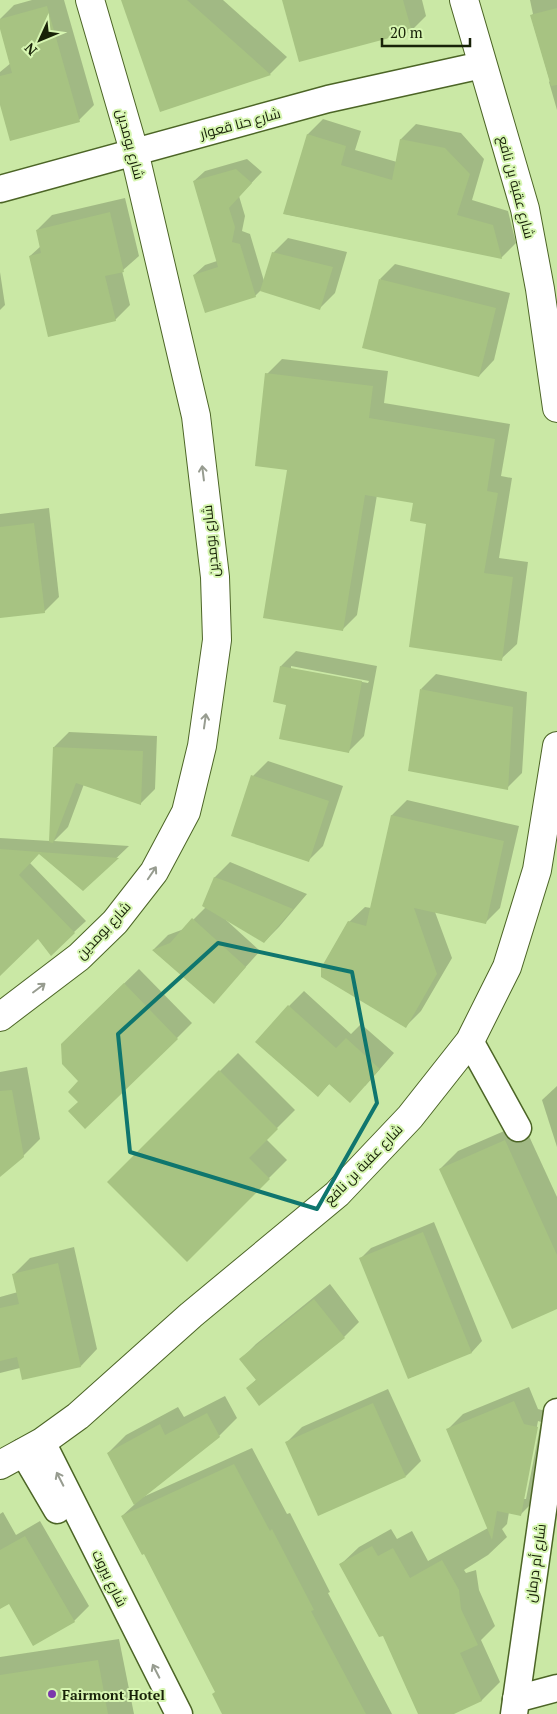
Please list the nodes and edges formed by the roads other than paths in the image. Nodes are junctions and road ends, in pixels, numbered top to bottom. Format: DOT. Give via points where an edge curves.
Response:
graph roads {
  1 [pos="90,0"];
  2 [pos="464,0"];
  3 [pos="482,65"];
  4 [pos="134,151"];
  5 [pos="0,189"];
  6 [pos="557,408"];
  7 [pos="557,746"];
  8 [pos="0,1017"];
  9 [pos="470,1041"];
  10 [pos="518,1128"];
  11 [pos="557,1412"];
  12 [pos="32,1447"];
  13 [pos="0,1465"];
  14 [pos="557,1688"];
  15 [pos="515,1707"];
  16 [pos="160,1714"];
  17 [pos="178,1714"];
  1 -- 4 [label="street, شارع بومدين"];
  2 -- 3 [label="street, شارع عقبة بن نافع"];
  3 -- 4 [label="street, شارع حنا قعوار" via="328,100"];
  3 -- 6 [label="street, شارع عقبة بن نافع" via="525,209"];
  4 -- 5 [label="street, شارع حنا قعوار"];
  8 -- 4 [label="street, شارع بومدين, one-way" via="79,957 115,922 154,872 186,812 202,746 217,640 215,577 196,416"];
  7 -- 9 [label="street, شارع عقبة بن نافع" via="537,870 507,966"];
  9 -- 10 [label="street"];
  9 -- 12 [label="street, شارع عقبة بن نافع" via="410,1117 337,1194 191,1315 78,1416"];
  11 -- 15 [label="street, شارع أم درمان"];
  12 -- 13 [label="street, شارع عقبة بن نافع"];
  12 -- 16 [label="street, شارع بيروت" via="73,1539"];
  17 -- 12 [label="street, شارع بيروت, one-way"];
  14 -- 15 [label="street"];
}
